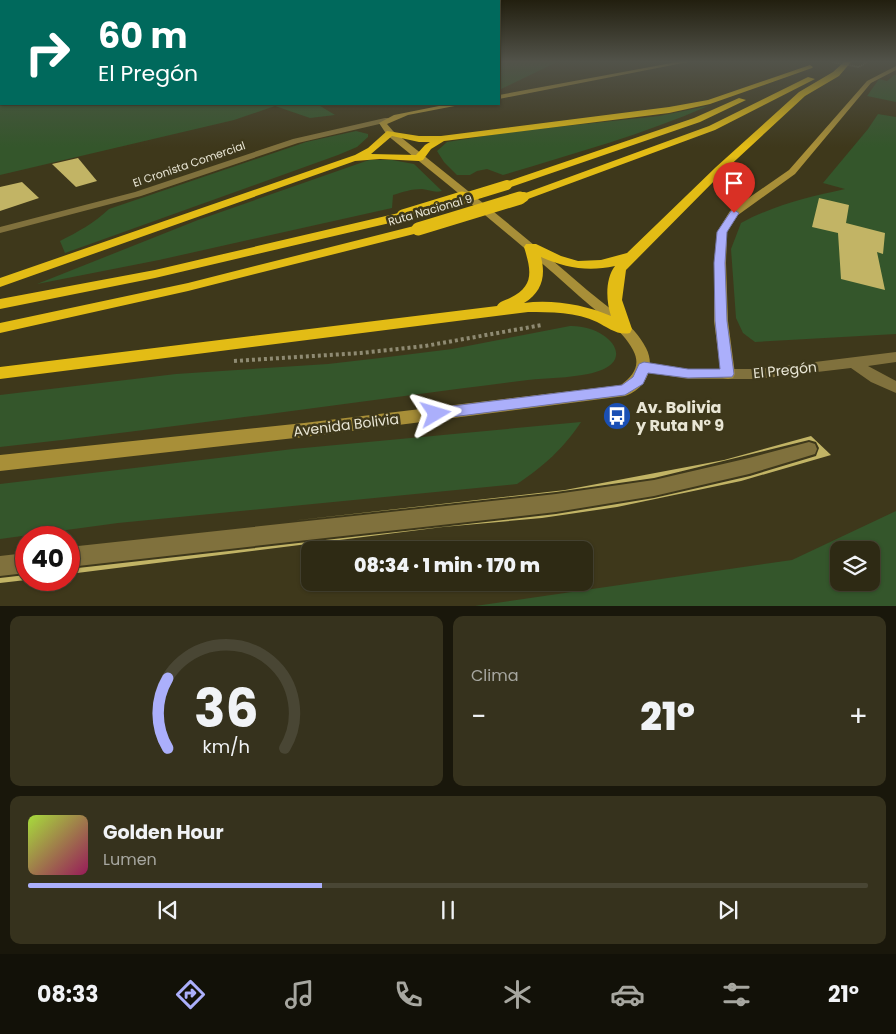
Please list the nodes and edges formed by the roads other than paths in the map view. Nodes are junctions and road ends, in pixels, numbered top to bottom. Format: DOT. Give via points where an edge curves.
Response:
graph roads {
  1 [pos="535,90"];
  2 [pos="743,90"];
  3 [pos="761,90"];
  4 [pos="790,90"];
  5 [pos="808,90"];
  6 [pos="863,90"];
  7 [pos="500,97"];
  8 [pos="457,105"];
  9 [pos="385,120"];
  10 [pos="390,133"];
  11 [pos="442,139"];
  12 [pos="354,158"];
  13 [pos="420,158"];
  14 [pos="0,230"];
  15 [pos="531,246"];
  16 [pos="633,256"];
  17 [pos="0,283"];
  18 [pos="0,304"];
  19 [pos="484,314"];
  20 [pos="0,328"];
  21 [pos="624,329"];
  22 [pos="896,357"];
  23 [pos="854,363"];
  24 [pos="644,367"];
  25 [pos="0,373"];
  26 [pos="728,374"];
  27 [pos="896,387"];
  28 [pos="809,449"];
  29 [pos="0,464"];
  30 [pos="80,556"];
  31 [pos="15,564"];
  32 [pos="0,566"];
  1 -- 7 [label="street"];
  2 -- 11 [label="highway, Ruta Nacional 9, bridge" via="669,110"];
  3 -- 18 [label="highway, Ruta Nacional 9, bridge" via="697,120 507,185 403,216 155,274"];
  4 -- 20 [label="highway, Ruta Nacional 9, bridge" via="712,128 524,197 418,229 188,287"];
  5 -- 16 [label="highway" via="720,169"];
  6 -- 26 [label="street" via="792,172 734,213 722,232 721,321"];
  8 -- 9 [label="street"];
  9 -- 10 [label="street" via="383,123"];
  9 -- 14 [label="street, El Cronista Comercial" via="296,141 138,194"];
  10 -- 11 [label="highway" via="418,139"];
  10 -- 12 [label="highway" via="371,150"];
  10 -- 13 [label="street"];
  11 -- 13 [label="highway" via="428,147"];
  12 -- 13 [label="highway"];
  12 -- 17 [label="highway"];
  13 -- 15 [label="street"];
  15 -- 16 [label="highway" via="560,262 582,266 602,265"];
  15 -- 19 [label="highway" via="538,268 537,280 529,292 515,302"];
  15 -- 21 [label="street"];
  16 -- 21 [label="highway" via="619,269 614,289 615,308"];
  19 -- 21 [label="highway" via="528,307 554,307 595,314"];
  19 -- 25 [label="highway"];
  21 -- 24 [label="street" via="640,349"];
  22 -- 23 [label="street, El Pregón"];
  23 -- 26 [label="street, El Pregón" via="757,374"];
  23 -- 27 [label="street"];
  24 -- 26 [label="street, El Pregón" via="688,374"];
  24 -- 29 [label="street, Avenida Bolivia" via="638,380 625,390"];
  28 -- 30 [label="street" via="654,488"];
  31 -- 32 [label="street"];
}
